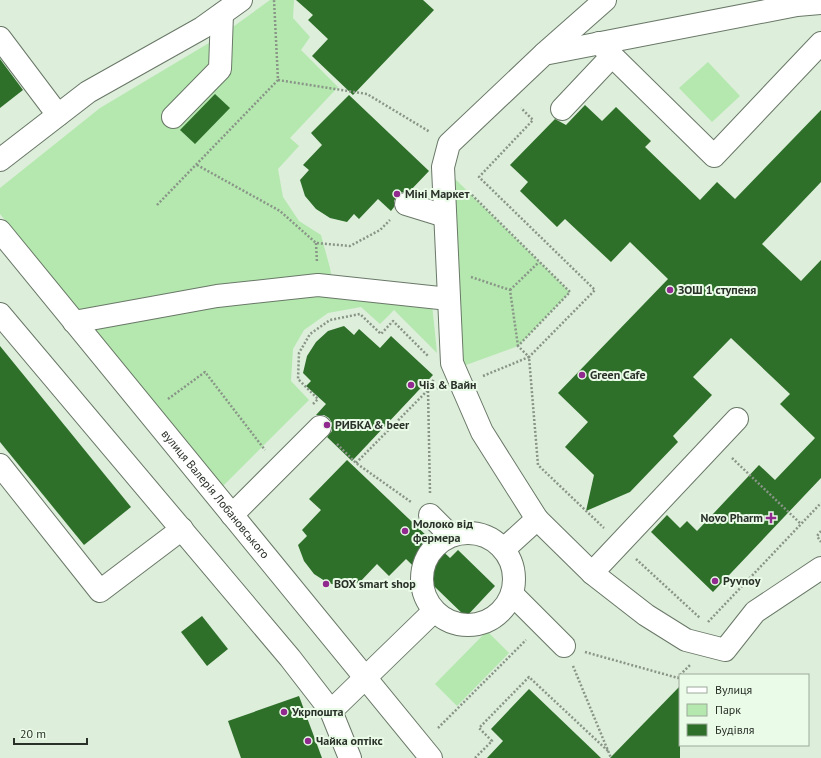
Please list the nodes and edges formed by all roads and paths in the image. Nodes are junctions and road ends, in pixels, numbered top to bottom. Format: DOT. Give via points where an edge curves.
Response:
graph roads {
  1 [pos="241,0"];
  2 [pos="274,0"];
  3 [pos="606,0"];
  4 [pos="821,3"];
  5 [pos="222,14"];
  6 [pos="0,38"];
  7 [pos="821,43"];
  8 [pos="606,49"];
  9 [pos="544,54"];
  10 [pos="278,80"];
  11 [pos="562,109"];
  12 [pos="58,115"];
  13 [pos="173,117"];
  14 [pos="533,120"];
  15 [pos="449,144"];
  16 [pos="0,160"];
  17 [pos="197,165"];
  18 [pos="443,167"];
  19 [pos="406,204"];
  20 [pos="157,205"];
  21 [pos="445,216"];
  22 [pos="0,231"];
  23 [pos="539,262"];
  24 [pos="448,269"];
  25 [pos="510,290"];
  26 [pos="449,299"];
  27 [pos="0,314"];
  28 [pos="74,322"];
  29 [pos="518,346"];
  30 [pos="529,357"];
  31 [pos="429,358"];
  32 [pos="437,374"];
  33 [pos="462,384"];
  34 [pos="428,390"];
  35 [pos="148,413"];
  36 [pos="737,419"];
  37 [pos="320,427"];
  38 [pos="715,442"];
  39 [pos="0,465"];
  40 [pos="279,468"];
  41 [pos="232,515"];
  42 [pos="430,515"];
  43 [pos="537,519"];
  44 [pos="801,524"];
  45 [pos="182,529"];
  46 [pos="821,531"];
  47 [pos="450,535"];
  48 [pos="821,542"];
  49 [pos="504,549"];
  50 [pos="821,568"];
  51 [pos="592,573"];
  52 [pos="512,594"];
  53 [pos="434,611"];
  54 [pos="542,624"];
  55 [pos="564,646"];
  56 [pos="679,676"];
  57 [pos="365,678"];
  58 [pos="331,711"];
  59 [pos="608,751"];
  60 [pos="426,752"];
  61 [pos="350,758"];
  62 [pos="475,758"];
  63 [pos="611,758"];
  1 -- 5 [label="street"];
  2 -- 10 [label="path"];
  3 -- 9 [label="street"];
  4 -- 8 [label="street" via="797,5"];
  5 -- 12 [label="street" via="202,28 88,92"];
  5 -- 13 [label="street" via="220,69"];
  6 -- 12 [label="street"];
  7 -- 8 [label="street" via="714,156"];
  8 -- 9 [label="street"];
  8 -- 11 [label="street"];
  9 -- 15 [label="street"];
  10 -- 15 [label="path" via="367,94"];
  10 -- 17 [label="path"];
  12 -- 16 [label="street"];
  14 -- 30 [label="path" via="479,177 594,290"];
  15 -- 18 [label="street"];
  17 -- 19 [label="path" via="280,211 316,244 350,246 380,230"];
  17 -- 20 [label="path"];
  18 -- 21 [label="street"];
  18 -- 23 [label="path"];
  19 -- 21 [label="street"];
  21 -- 24 [label="street"];
  22 -- 28 [label="street, вулиця Валерія Лобановського"];
  23 -- 25 [label="path"];
  23 -- 29 [label="path" via="570,292"];
  24 -- 25 [label="path"];
  24 -- 26 [label="street"];
  25 -- 29 [label="path"];
  26 -- 28 [label="street" via="318,285 217,296"];
  26 -- 33 [label="street" via="452,363"];
  27 -- 45 [label="street"];
  28 -- 35 [label="street, вулиця Валерія Лобановського"];
  29 -- 30 [label="path"];
  30 -- 33 [label="path"];
  31 -- 37 [label="path" via="393,321 380,334 360,314 330,320 310,334 298,353 298,379 318,399 306,412"];
  32 -- 34 [label="path"];
  33 -- 43 [label="street" via="482,432"];
  34 -- 42 [label="path"];
  34 -- 42 [label="path" via="356,464"];
  35 -- 40 [label="path" via="205,372"];
  35 -- 41 [label="street, вулиця Валерія Лобановського"];
  36 -- 38 [label="street"];
  37 -- 40 [label="street"];
  38 -- 44 [label="path"];
  38 -- 51 [label="street"];
  39 -- 45 [label="street" via="100,591"];
  40 -- 41 [label="street"];
  41 -- 57 [label="street, вулиця Валерія Лобановського"];
  42 -- 47 [label="street"];
  43 -- 49 [label="street"];
  43 -- 51 [label="street"];
  45 -- 58 [label="street"];
  46 -- 48 [label="path" via="816,536"];
  47 -- 49 [label="street" via="464,532 479,533 493,539"];
  47 -- 53 [label="street" via="437,543 422,569 422,584 426,598"];
  49 -- 52 [label="street" via="514,571"];
  50 -- 51 [label="street" via="755,612 725,650 686,640 646,615"];
  52 -- 53 [label="street" via="504,608 492,618 478,624 462,625 447,620"];
  52 -- 54 [label="street"];
  53 -- 57 [label="street"];
  54 -- 55 [label="street"];
  54 -- 60 [label="path"];
  55 -- 56 [label="path"];
  55 -- 59 [label="path"];
  57 -- 58 [label="street"];
  57 -- 60 [label="street, вулиця Валерія Лобановського"];
  58 -- 61 [label="street"];
  59 -- 62 [label="path" via="529,677 479,728 492,741"];
  59 -- 63 [label="path"];
}
